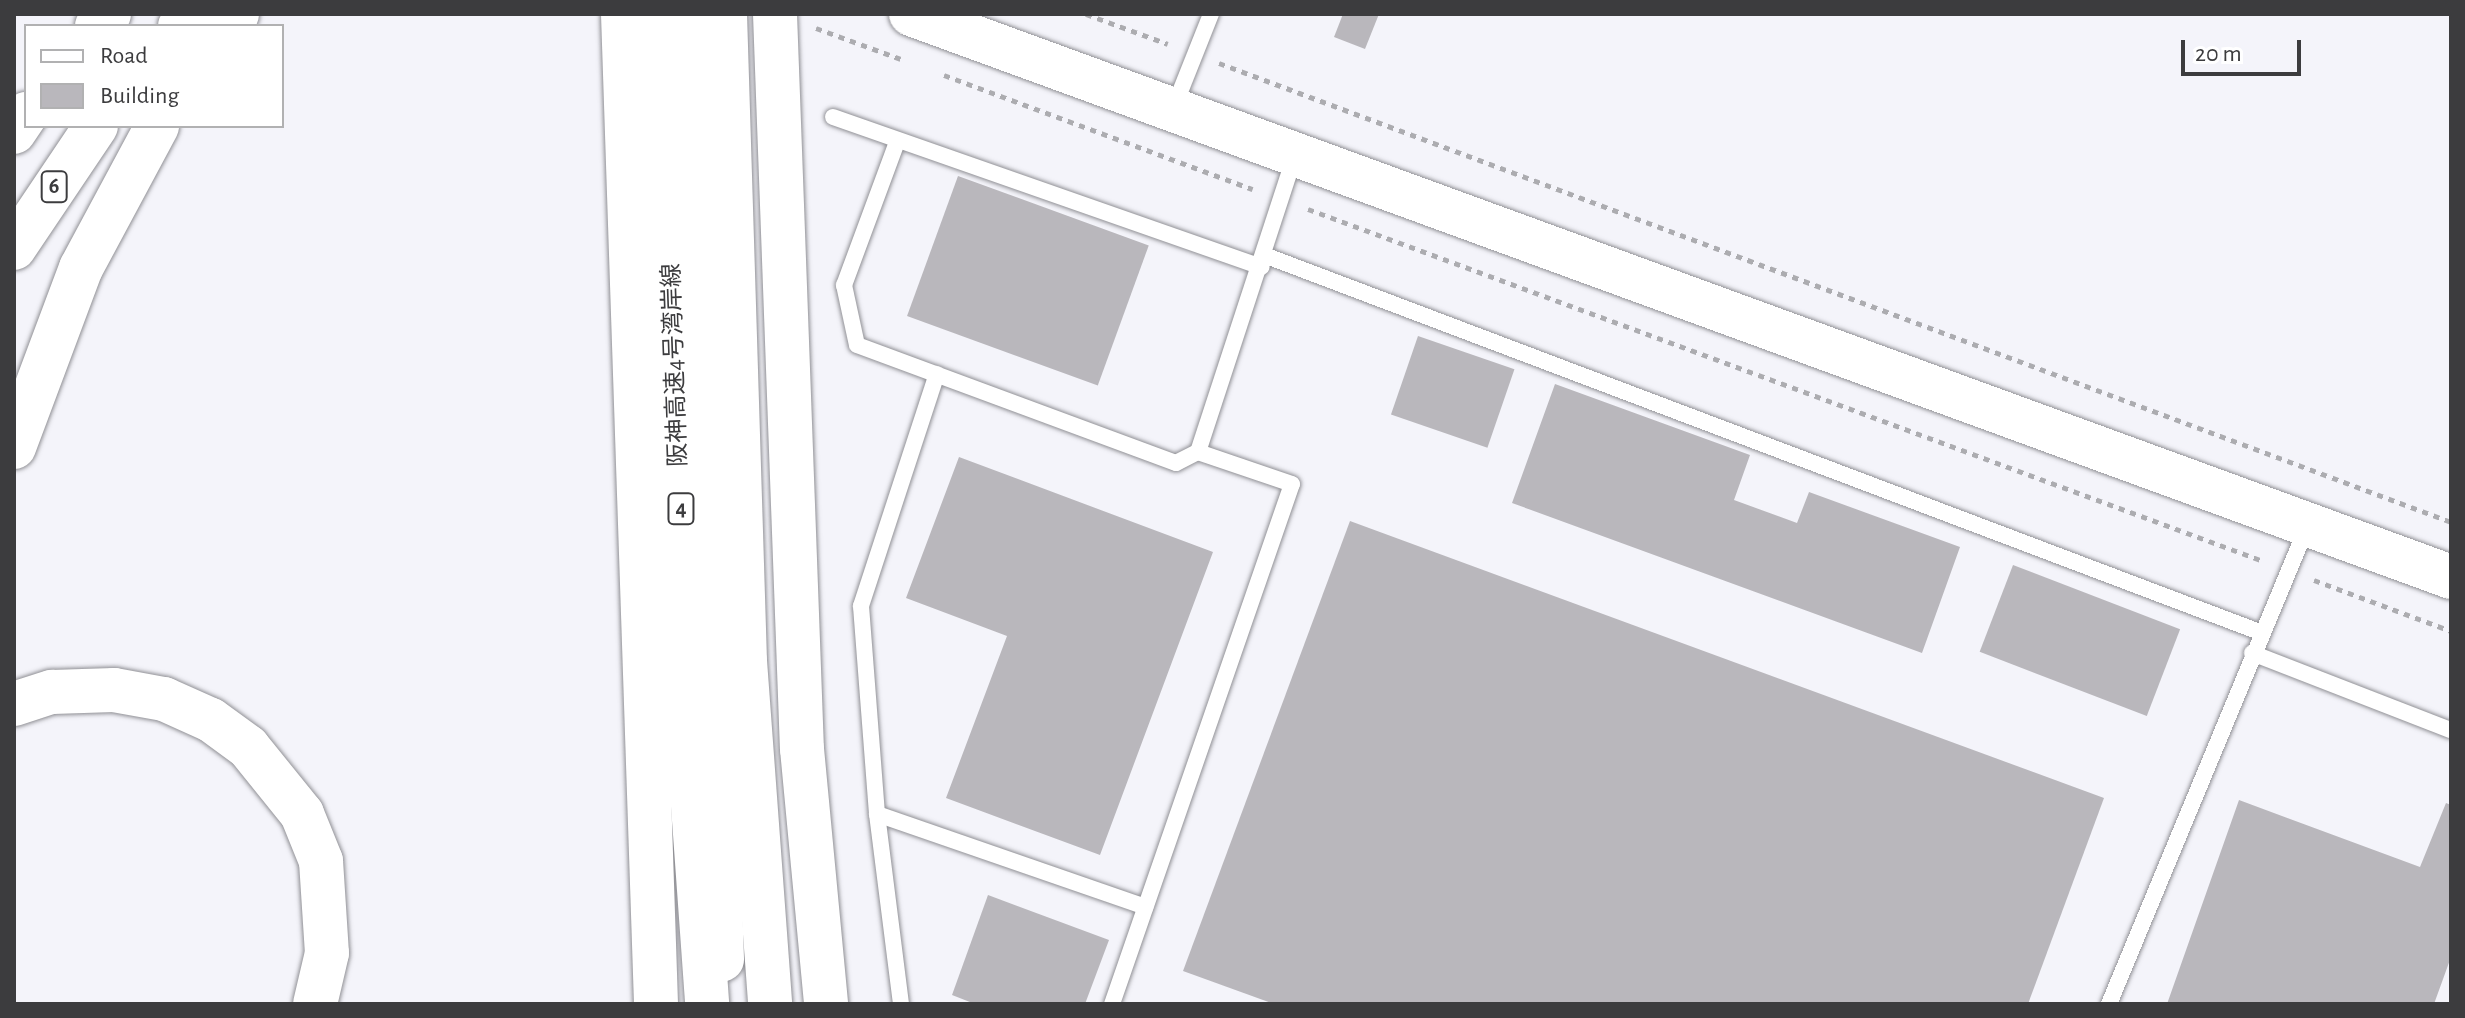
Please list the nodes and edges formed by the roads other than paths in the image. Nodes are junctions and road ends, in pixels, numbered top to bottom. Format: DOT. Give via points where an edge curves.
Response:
graph roads {
  1 [pos="623,14"];
  2 [pos="656,14"];
  3 [pos="691,14"];
  4 [pos="725,14"];
  5 [pos="911,14"];
  6 [pos="1211,14"];
  7 [pos="791,20"];
  8 [pos="1174,109"];
  9 [pos="833,117"];
  10 [pos="95,128"];
  11 [pos="156,128"];
  12 [pos="897,142"];
  13 [pos="1296,154"];
  14 [pos="14,248"];
  15 [pos="1262,261"];
  16 [pos="937,374"];
  17 [pos="14,447"];
  18 [pos="1198,452"];
  19 [pos="2307,527"];
  20 [pos="2451,577"];
  21 [pos="2262,633"];
  22 [pos="2252,653"];
  23 [pos="14,704"];
  24 [pos="2451,730"];
  25 [pos="877,814"];
  26 [pos="1145,907"];
  27 [pos="315,1004"];
  28 [pos="656,1004"];
  29 [pos="707,1004"];
  30 [pos="722,1004"];
  31 [pos="770,1004"];
  32 [pos="826,1004"];
  33 [pos="901,1004"];
  34 [pos="1112,1004"];
  35 [pos="2109,1004"];
  1 -- 28 [label="main road, 4"];
  2 -- 29 [label="main road, 阪神高速4号湾岸線 / 4" via="669,144 689,750"];
  3 -- 30 [label="main road" via="722,838"];
  4 -- 31 [label="main road" via="745,661"];
  5 -- 8 [label="main road"];
  6 -- 8 [label="lane"];
  7 -- 32 [label="main road" via="802,749"];
  8 -- 13 [label="main road"];
  9 -- 12 [label="lane"];
  10 -- 14 [label="main road, 6"];
  11 -- 17 [label="main road" via="81,268"];
  12 -- 15 [label="lane"];
  12 -- 16 [label="lane" via="844,285 857,345"];
  13 -- 15 [label="lane"];
  13 -- 19 [label="main road"];
  15 -- 18 [label="lane"];
  15 -- 21 [label="lane"];
  16 -- 18 [label="lane" via="1176,463"];
  16 -- 25 [label="lane" via="861,606"];
  18 -- 26 [label="lane" via="1292,484"];
  19 -- 20 [label="main road"];
  19 -- 21 [label="lane"];
  21 -- 22 [label="lane"];
  22 -- 24 [label="lane"];
  22 -- 35 [label="lane"];
  23 -- 27 [label="main road" via="52,692 114,690 164,699 211,720 248,747 302,814 321,861 327,953"];
  25 -- 26 [label="lane"];
  25 -- 33 [label="lane"];
  26 -- 34 [label="lane"];
}
